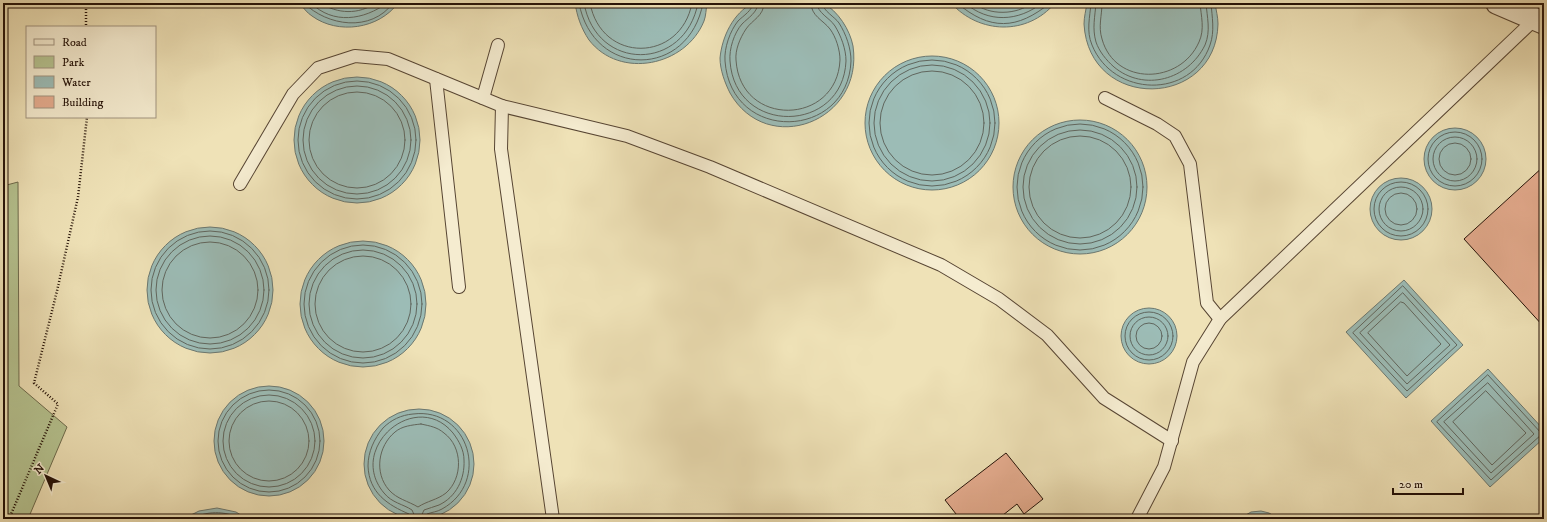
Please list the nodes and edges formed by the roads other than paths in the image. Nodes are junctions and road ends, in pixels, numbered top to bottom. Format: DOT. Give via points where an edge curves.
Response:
graph roads {
  1 [pos="1496,3"];
  2 [pos="1539,21"];
  3 [pos="498,45"];
  4 [pos="436,79"];
  5 [pos="483,98"];
  6 [pos="1105,98"];
  7 [pos="502,106"];
  8 [pos="240,184"];
  9 [pos="459,287"];
  10 [pos="1220,319"];
  11 [pos="1172,441"];
  12 [pos="553,519"];
  13 [pos="1137,519"];
  1 -- 2 [label="street"];
  2 -- 10 [label="lane"];
  3 -- 5 [label="lane"];
  4 -- 5 [label="lane"];
  4 -- 8 [label="lane" via="388,59 355,56 318,68 293,94"];
  4 -- 9 [label="lane"];
  5 -- 7 [label="lane"];
  6 -- 10 [label="lane" via="1175,136 1190,164 1207,303"];
  7 -- 11 [label="lane" via="627,136 710,167 941,265 999,299 1048,336 1104,398"];
  7 -- 12 [label="lane" via="501,149"];
  10 -- 11 [label="lane" via="1193,362"];
  11 -- 13 [label="lane" via="1164,467"];
}
